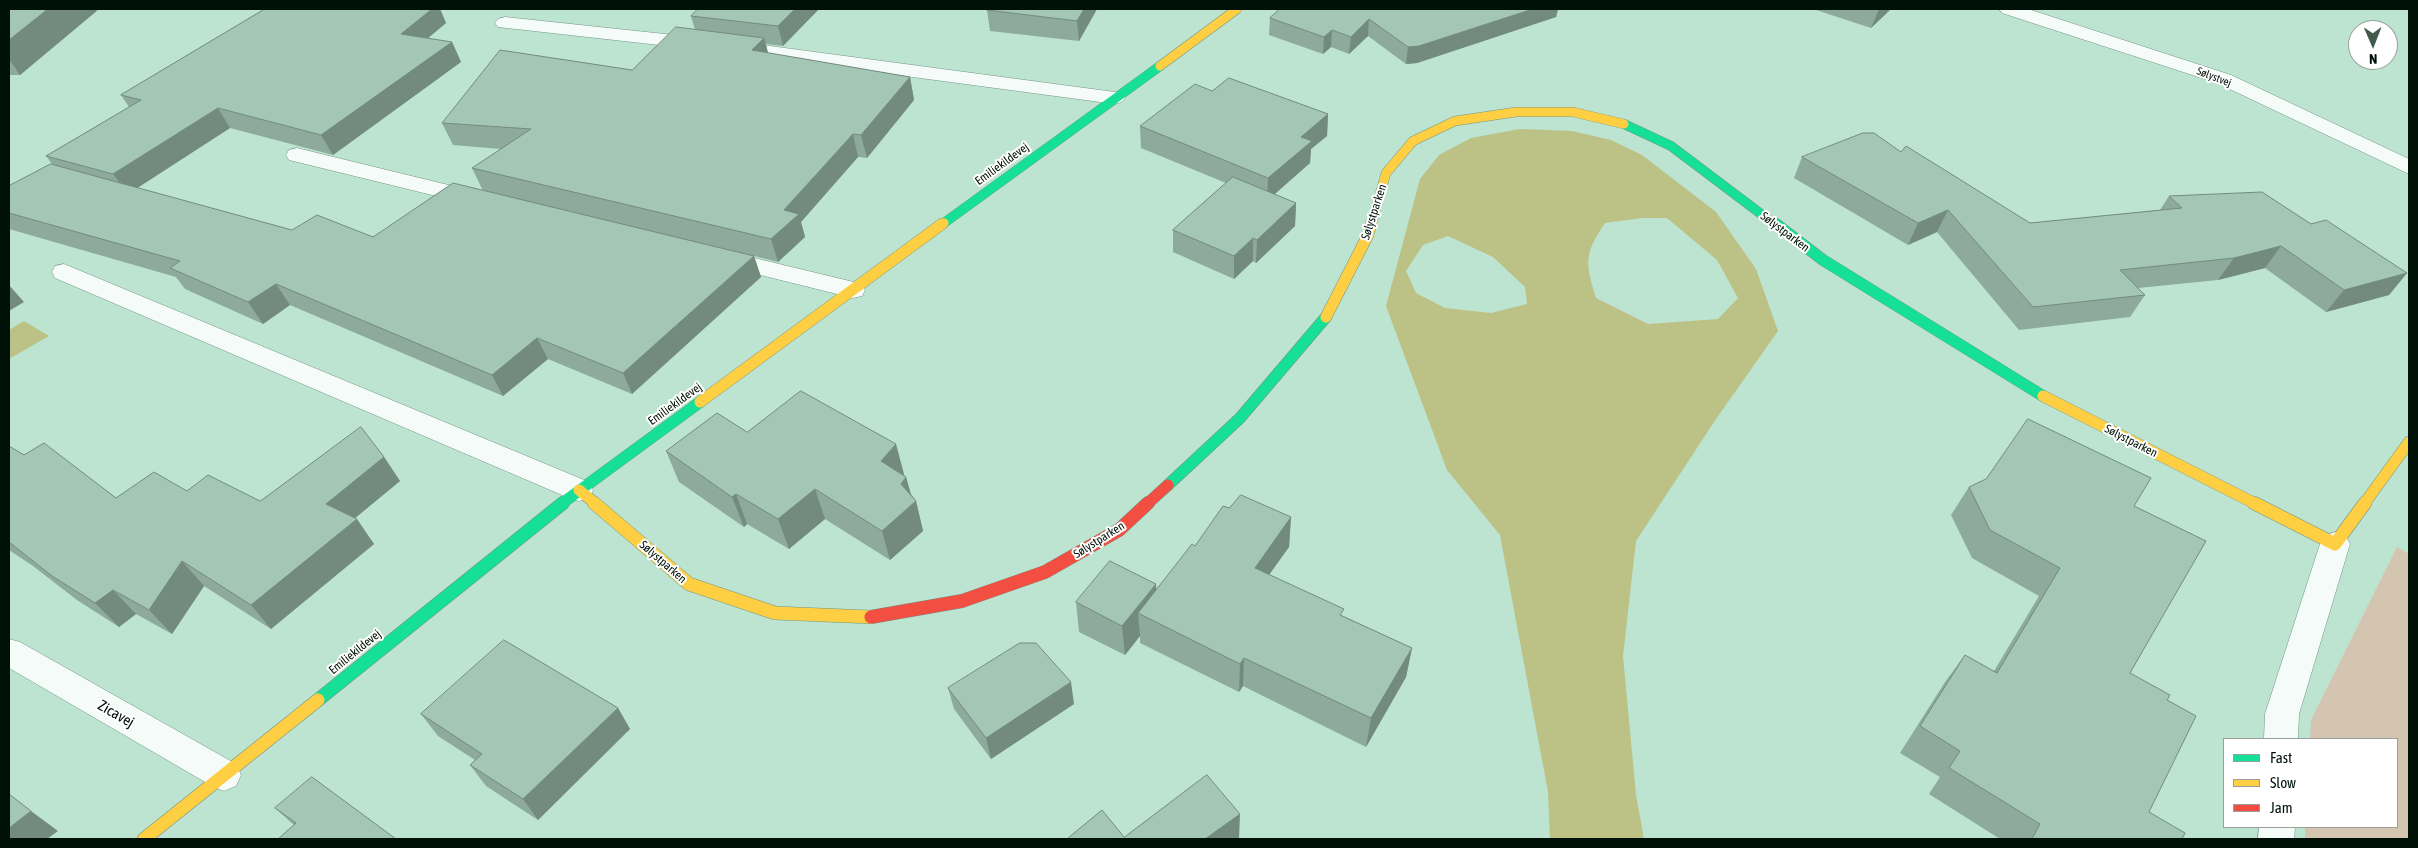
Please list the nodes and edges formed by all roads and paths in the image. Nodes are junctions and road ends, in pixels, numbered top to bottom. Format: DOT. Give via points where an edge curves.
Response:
graph roads {
  1 [pos="1237,9"];
  2 [pos="2009,9"];
  3 [pos="505,23"];
  4 [pos="1115,98"];
  5 [pos="297,155"];
  6 [pos="2409,167"];
  7 [pos="498,204"];
  8 [pos="700,253"];
  9 [pos="64,272"];
  10 [pos="853,290"];
  11 [pos="2409,442"];
  12 [pos="579,490"];
  13 [pos="2335,544"];
  14 [pos="9,652"];
  15 [pos="2281,738"];
  16 [pos="224,775"];
  17 [pos="144,839"];
  1 -- 4 [label="street, Emiliekildevej"];
  2 -- 6 [label="street, Sølystvej" via="2224,79"];
  3 -- 4 [label="street" via="740,48"];
  4 -- 10 [label="street, Emiliekildevej"];
  5 -- 7 [label="street"];
  8 -- 10 [label="street"];
  9 -- 12 [label="street"];
  10 -- 12 [label="street, Emiliekildevej"];
  11 -- 13 [label="street"];
  12 -- 13 [label="street, Sølystparken" via="689,584 775,612 868,617 962,600 1045,572 1119,530 1240,418 1271,383 1325,319 1368,235 1386,173 1413,141 1455,121 1516,112 1573,112 1622,123 1671,146 1823,260 2031,390"];
  12 -- 16 [label="street, Emiliekildevej"];
  13 -- 15 [label="street" via="2282,714"];
  14 -- 16 [label="street, Zicavej"];
  16 -- 17 [label="street, Emiliekildevej"];
}
